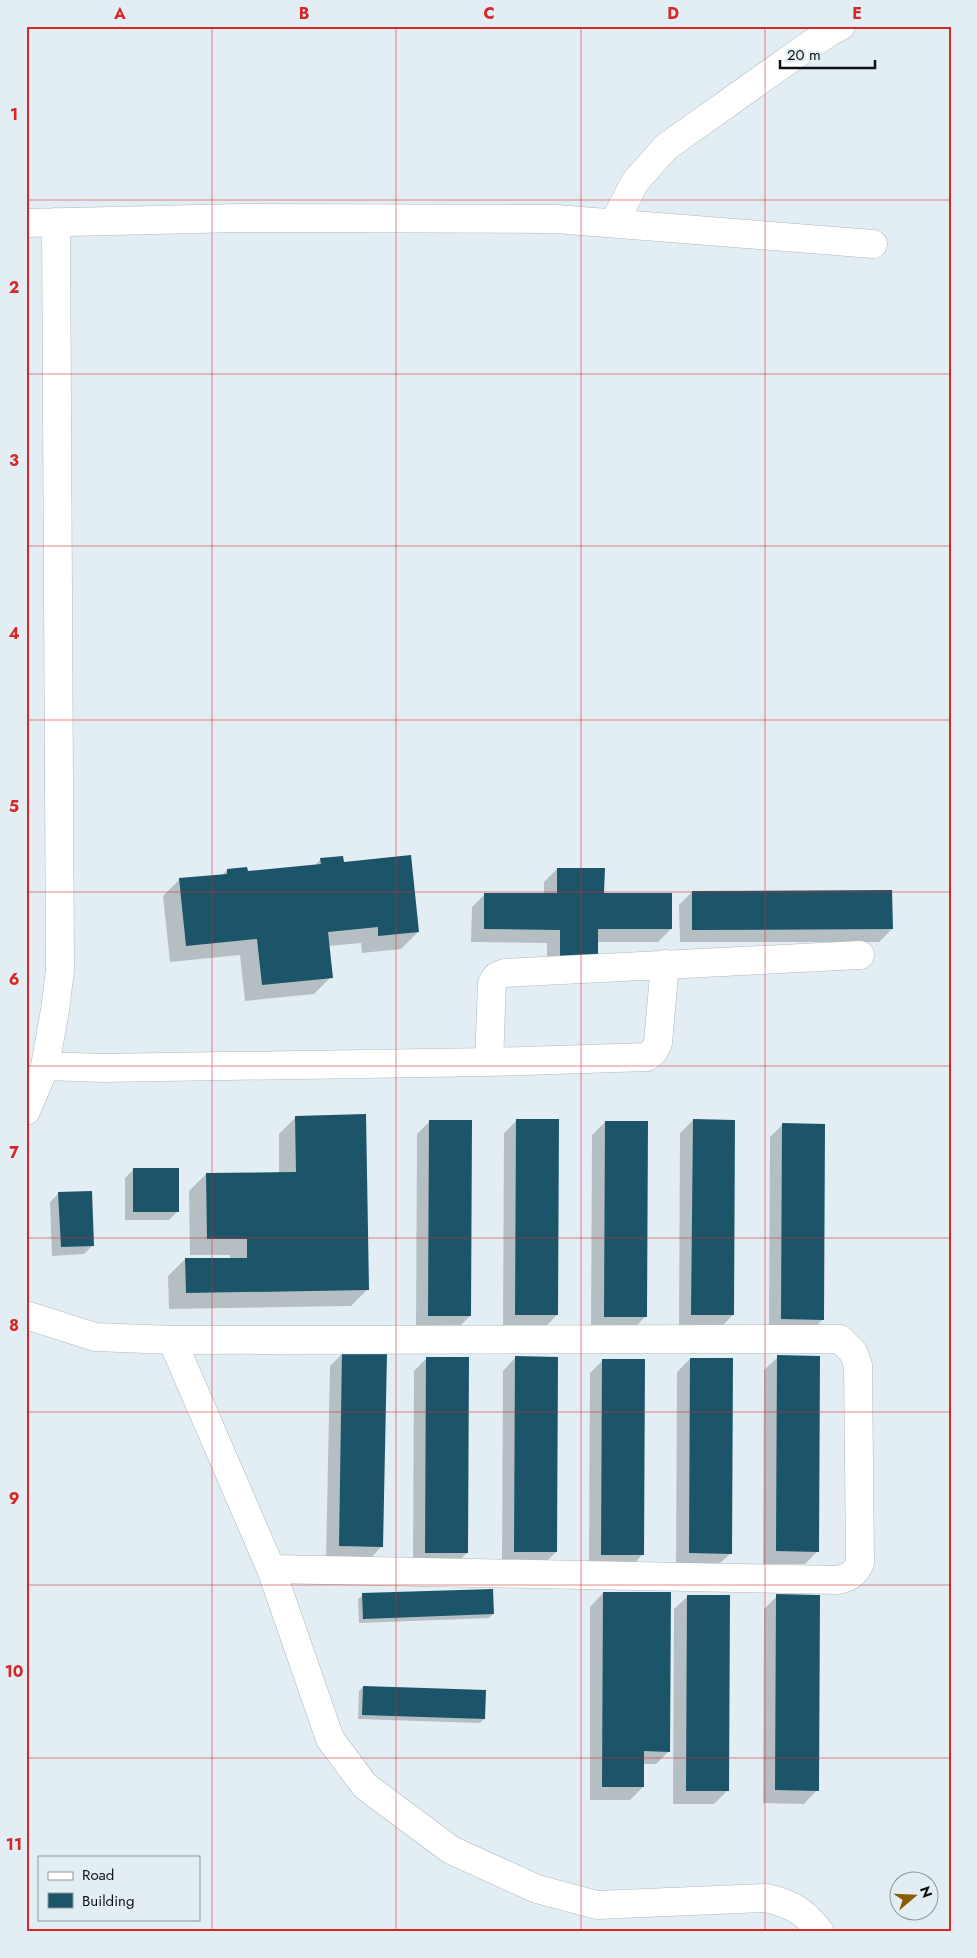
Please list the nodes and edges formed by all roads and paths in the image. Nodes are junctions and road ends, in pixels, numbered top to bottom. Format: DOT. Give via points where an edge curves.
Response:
graph roads {
  1 [pos="841,26"];
  2 [pos="26,222"];
  3 [pos="56,222"];
  4 [pos="614,223"];
  5 [pos="873,244"];
  6 [pos="860,955"];
  7 [pos="665,964"];
  8 [pos="488,1062"];
  9 [pos="45,1066"];
  10 [pos="26,1111"];
  11 [pos="26,1315"];
  12 [pos="172,1340"];
  13 [pos="271,1569"];
  14 [pos="820,1932"];
  1 -- 4 [label="street" via="666,147 635,182"];
  2 -- 3 [label="street"];
  3 -- 4 [label="street" via="250,218 556,219"];
  3 -- 9 [label="street" via="60,970"];
  4 -- 5 [label="street"];
  6 -- 7 [label="street"];
  7 -- 8 [label="street" via="658,1043 647,1057"];
  7 -- 8 [label="street" via="497,976 492,983"];
  8 -- 9 [label="street" via="103,1068"];
  9 -- 10 [label="street"];
  11 -- 12 [label="street" via="95,1337"];
  12 -- 13 [label="street"];
  12 -- 13 [label="street" via="840,1339 853,1352 858,1365 860,1563 851,1576 838,1580"];
  13 -- 14 [label="street" via="330,1739 365,1786 452,1850 538,1890 597,1905 766,1898 786,1902 799,1910"];
}
